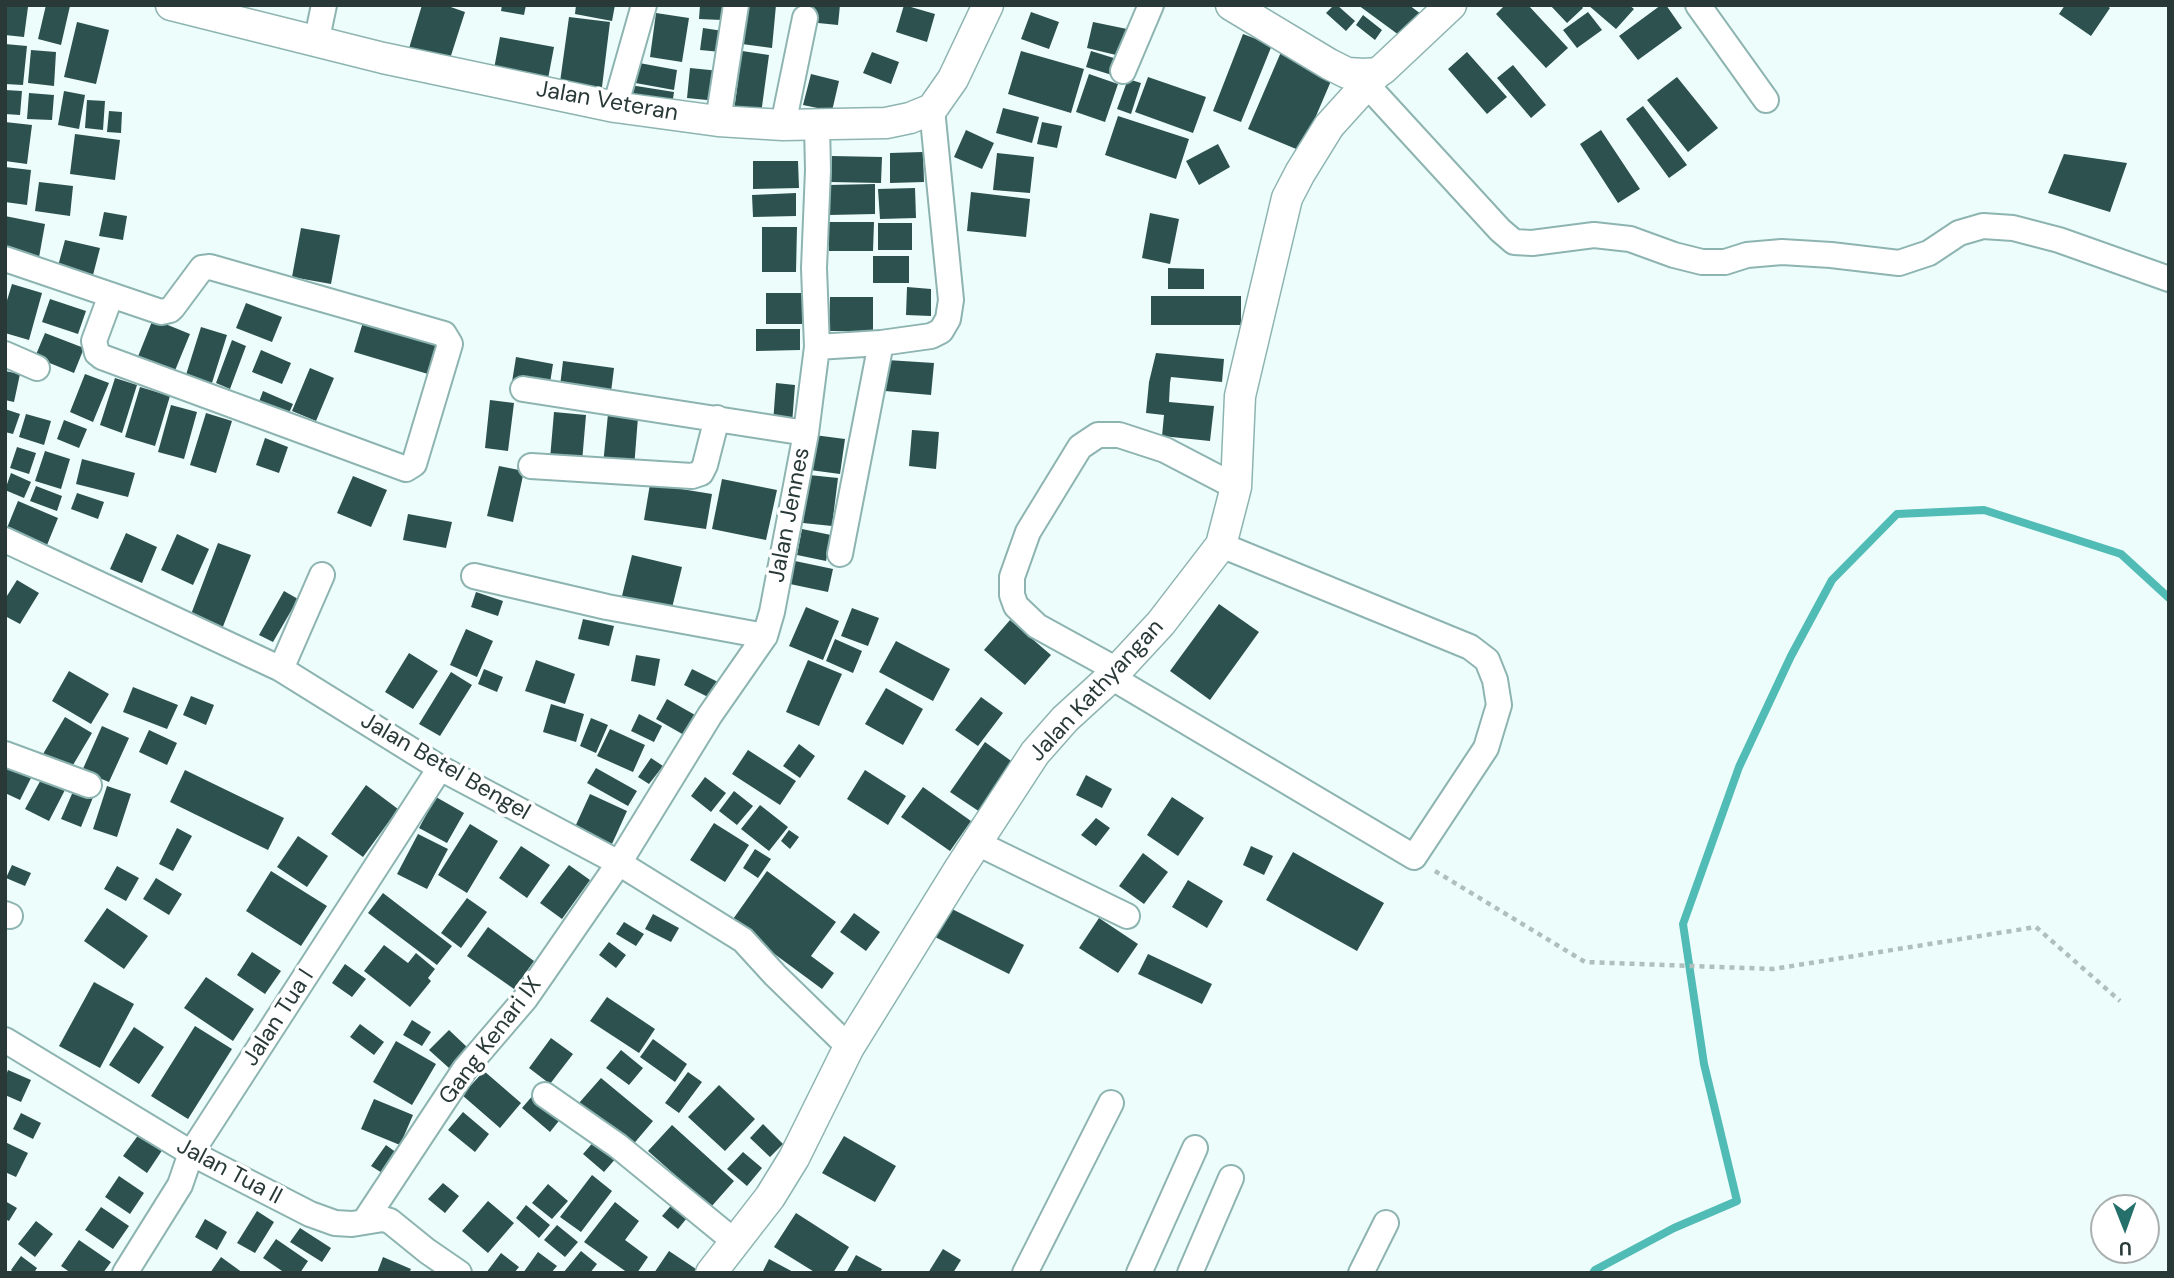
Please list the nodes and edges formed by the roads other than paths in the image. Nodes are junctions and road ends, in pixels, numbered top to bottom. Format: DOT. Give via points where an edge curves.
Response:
graph roads {
  1 [pos="171,5"];
  2 [pos="324,5"];
  3 [pos="644,5"];
  4 [pos="736,5"];
  5 [pos="988,5"];
  6 [pos="1151,5"];
  7 [pos="1231,5"];
  8 [pos="1451,5"];
  9 [pos="1698,5"];
  10 [pos="805,18"];
  11 [pos="316,43"];
  12 [pos="1123,71"];
  13 [pos="1372,80"];
  14 [pos="1766,100"];
  15 [pos="615,107"];
  16 [pos="932,109"];
  17 [pos="718,121"];
  18 [pos="783,125"];
  19 [pos="817,125"];
  20 [pos="5,259"];
  21 [pos="2169,279"];
  22 [pos="111,295"];
  23 [pos="881,343"];
  24 [pos="817,347"];
  25 [pos="5,354"];
  26 [pos="37,368"];
  27 [pos="523,388"];
  28 [pos="718,418"];
  29 [pos="806,433"];
  30 [pos="531,466"];
  31 [pos="1236,487"];
  32 [pos="5,540"];
  33 [pos="1221,545"];
  34 [pos="840,554"];
  35 [pos="322,575"];
  36 [pos="474,576"];
  37 [pos="765,636"];
  38 [pos="281,669"];
  39 [pos="1114,674"];
  40 [pos="5,754"];
  41 [pos="440,768"];
  42 [pos="89,785"];
  43 [pos="977,843"];
  44 [pos="620,863"];
  45 [pos="1127,916"];
  46 [pos="5,1040"];
  47 [pos="849,1047"];
  48 [pos="545,1095"];
  49 [pos="1111,1103"];
  50 [pos="1195,1148"];
  51 [pos="191,1153"];
  52 [pos="1231,1178"];
  53 [pos="364,1222"];
  54 [pos="1386,1223"];
  55 [pos="734,1241"];
  56 [pos="125,1273"];
  57 [pos="459,1273"];
  58 [pos="711,1273"];
  59 [pos="1025,1273"];
  60 [pos="1139,1273"];
  61 [pos="1190,1273"];
  62 [pos="1361,1273"];
  1 -- 11 [label="street, Jalan Veteran"];
  2 -- 11 [label="street"];
  3 -- 15 [label="street"];
  4 -- 17 [label="street"];
  5 -- 16 [label="street" via="953,79"];
  6 -- 12 [label="street"];
  7 -- 13 [label="street" via="1347,73"];
  8 -- 13 [label="street"];
  9 -- 14 [label="street"];
  10 -- 18 [label="street"];
  11 -- 15 [label="street, Jalan Veteran"];
  13 -- 21 [label="street" via="1514,242 1594,235 1629,239 1702,262 1782,251 1899,263 1983,226 2059,240"];
  13 -- 31 [label="street, Jalan Kathyangan" via="1329,126 1287,198 1240,396"];
  15 -- 17 [label="street, Jalan Veteran"];
  16 -- 19 [label="street, Jalan Veteran" via="887,123"];
  16 -- 23 [label="street" via="951,300 948,318 931,337"];
  17 -- 18 [label="street, Jalan Veteran"];
  18 -- 19 [label="street, Jalan Veteran"];
  19 -- 24 [label="street, Jalan Jennes"];
  20 -- 22 [label="street"];
  22 -- 22 [label="street" via="165,312 202,268 210,267 444,334 450,344 414,464 406,469 102,357 94,341"];
  23 -- 24 [label="street"];
  23 -- 34 [label="street"];
  24 -- 29 [label="street, Jalan Jennes"];
  25 -- 26 [label="street"];
  27 -- 28 [label="street"];
  28 -- 29 [label="street"];
  28 -- 30 [label="street" via="705,465 701,473 692,476"];
  29 -- 37 [label="street, Jalan Jennes"];
  31 -- 33 [label="street, Jalan Kathyangan"];
  31 -- 39 [label="street" via="1165,450 1119,435 1098,435 1080,447 1028,532 1012,577 1012,595 1016,606 1037,626"];
  32 -- 38 [label="street, Jalan Betel Bengel"];
  33 -- 39 [label="street, Jalan Kathyangan" via="1182,598"];
  33 -- 39 [label="street" via="1470,647 1487,660 1499,705 1486,748 1414,858"];
  35 -- 38 [label="street"];
  36 -- 37 [label="street" via="607,607"];
  37 -- 44 [label="street, Jalan Jennes" via="710,715"];
  38 -- 41 [label="street, Jalan Betel Bengel"];
  39 -- 43 [label="street, Jalan Kathyangan" via="1042,744"];
  40 -- 42 [label="street"];
  41 -- 44 [label="street, Jalan Betel Bengel"];
  41 -- 51 [label="street, Jalan Tua I"];
  43 -- 45 [label="street"];
  43 -- 47 [label="street, Jalan Kathyangan"];
  44 -- 47 [label="street, Jalan Betel Bengel" via="743,940"];
  44 -- 53 [label="street, Gang Kenari IX" via="525,999 465,1069"];
  46 -- 51 [label="street, Jalan Tua II"];
  47 -- 55 [label="street, Jalan Kathyangan" via="794,1158"];
  48 -- 55 [label="street" via="618,1146"];
  49 -- 59 [label="street"];
  50 -- 60 [label="street"];
  51 -- 53 [label="street, Jalan Tua II" via="324,1221"];
  51 -- 56 [label="street, Jalan Tua I" via="180,1185"];
  52 -- 61 [label="street"];
  53 -- 57 [label="street, Jalan Tua II" via="390,1221"];
  54 -- 62 [label="street"];
  55 -- 58 [label="street, Jalan Kathyangan"];
}
